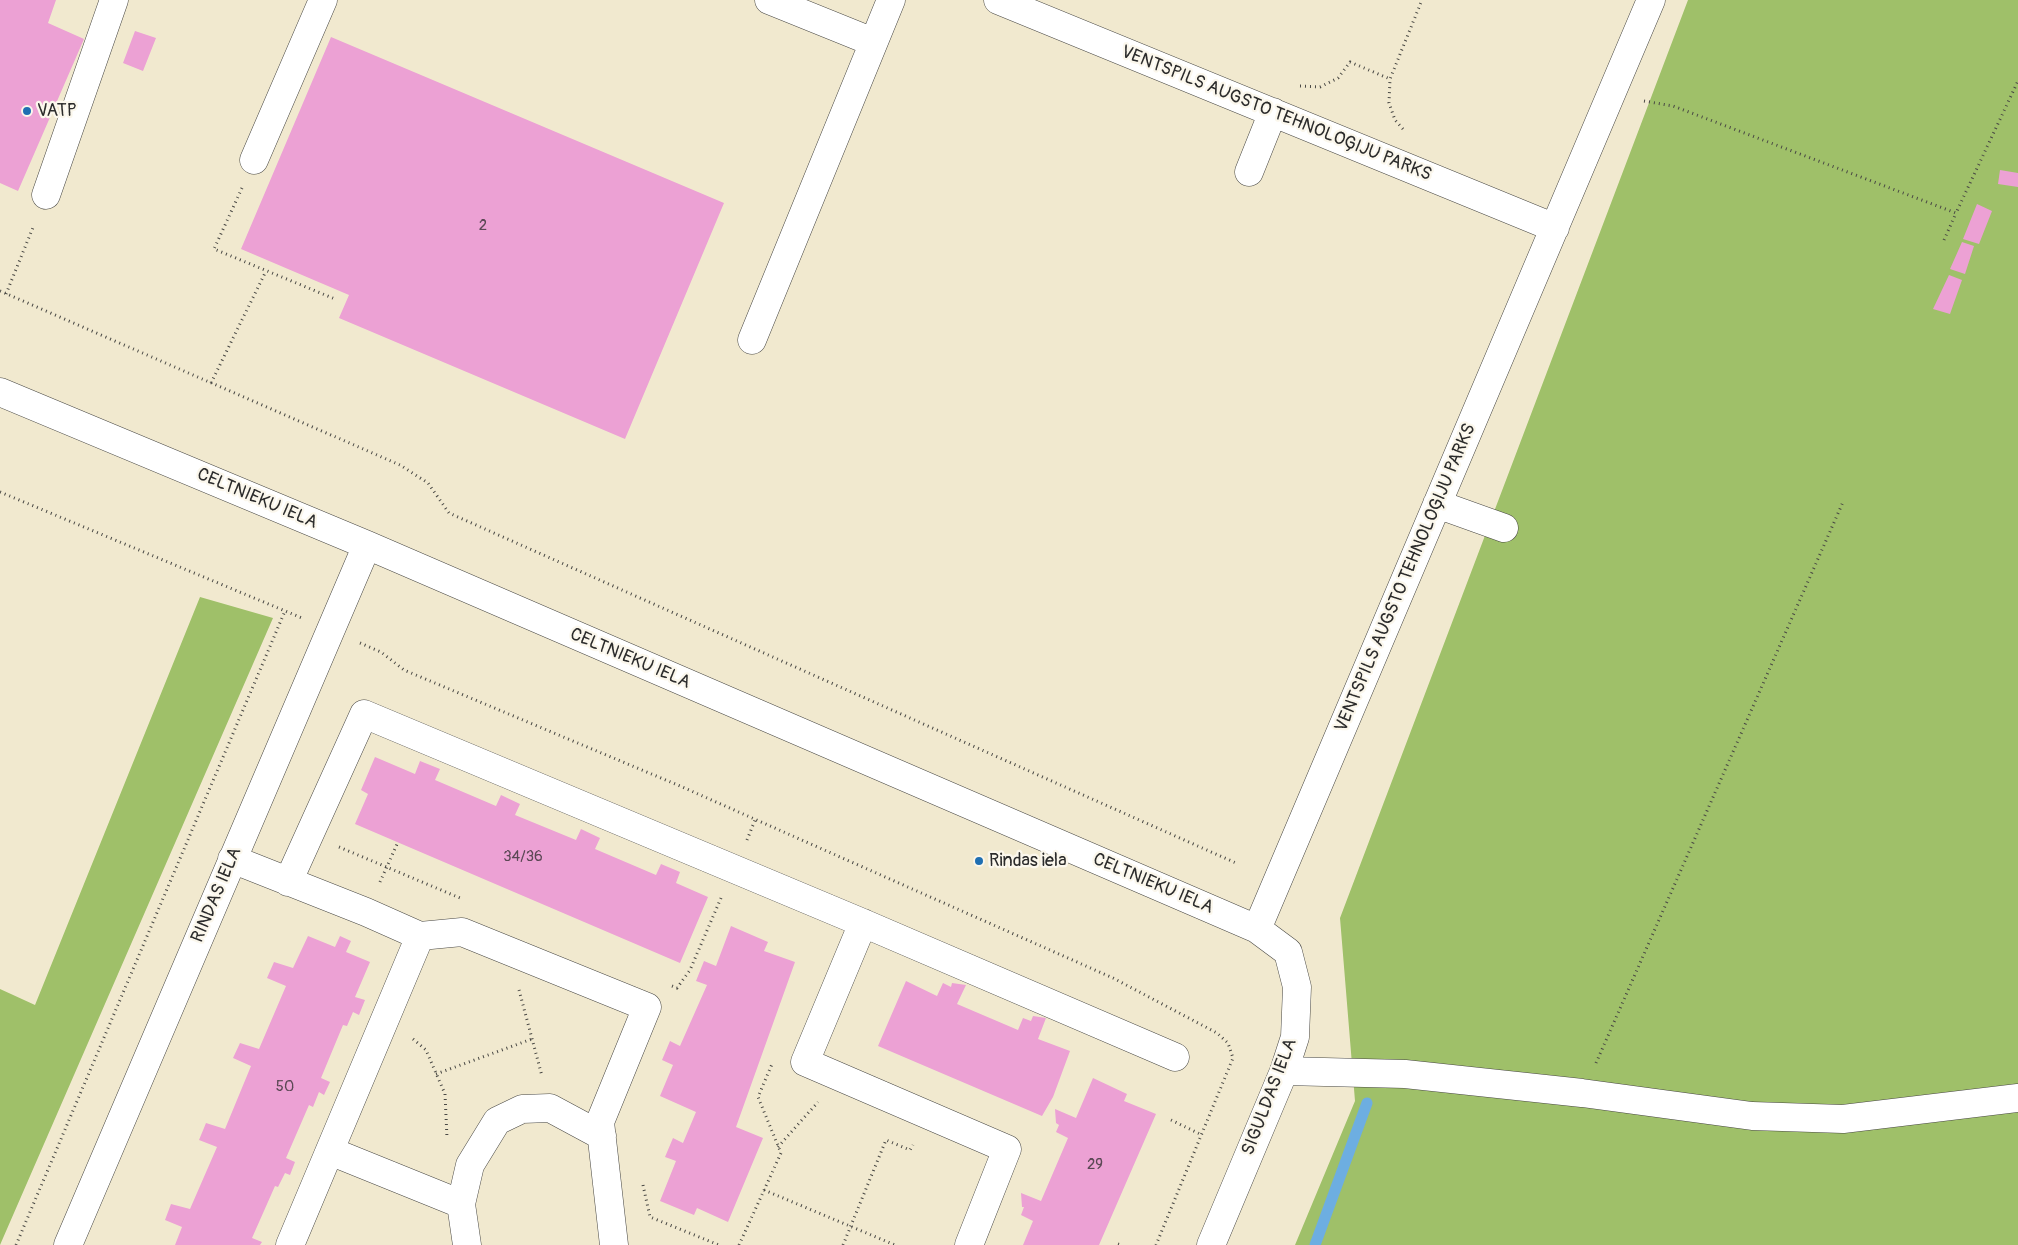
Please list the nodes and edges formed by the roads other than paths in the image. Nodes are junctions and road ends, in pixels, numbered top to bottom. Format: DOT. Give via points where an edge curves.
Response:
graph roads {
  1 [pos="114,0"];
  2 [pos="323,0"];
  3 [pos="769,0"];
  4 [pos="891,0"];
  5 [pos="998,0"];
  6 [pos="1651,0"];
  7 [pos="873,42"];
  8 [pos="1273,112"];
  9 [pos="254,160"];
  10 [pos="1249,172"];
  11 [pos="46,195"];
  12 [pos="1555,228"];
  13 [pos="752,340"];
  14 [pos="0,392"];
  15 [pos="1437,504"];
  16 [pos="1504,528"];
  17 [pos="366,545"];
  18 [pos="232,859"];
  19 [pos="288,882"];
  20 [pos="863,923"];
  21 [pos="1257,929"];
  22 [pos="420,936"];
  23 [pos="1175,1057"];
  24 [pos="1284,1071"];
  25 [pos="2018,1098"];
  26 [pos="602,1136"];
  27 [pos="330,1151"];
  28 [pos="461,1204"];
  29 [pos="68,1245"];
  30 [pos="290,1245"];
  31 [pos="467,1245"];
  32 [pos="614,1245"];
  33 [pos="969,1245"];
  34 [pos="1211,1245"];
  1 -- 11 [label="street"];
  2 -- 9 [label="street"];
  3 -- 7 [label="street"];
  4 -- 7 [label="street"];
  5 -- 8 [label="street, VENTSPILS AUGSTO TEHNOLOĢIJU PARKS"];
  6 -- 12 [label="street, VENTSPILS AUGSTO TEHNOLOĢIJU PARKS"];
  7 -- 13 [label="street"];
  8 -- 10 [label="street"];
  8 -- 12 [label="street, VENTSPILS AUGSTO TEHNOLOĢIJU PARKS"];
  12 -- 15 [label="street, VENTSPILS AUGSTO TEHNOLOĢIJU PARKS"];
  14 -- 17 [label="street, CELTNIEKU IELA"];
  15 -- 16 [label="street"];
  15 -- 21 [label="street, VENTSPILS AUGSTO TEHNOLOĢIJU PARKS"];
  17 -- 18 [label="street, RINDAS IELA"];
  17 -- 21 [label="street, CELTNIEKU IELA"];
  18 -- 19 [label="street"];
  18 -- 29 [label="street, RINDAS IELA"];
  19 -- 20 [label="street" via="364,714"];
  19 -- 22 [label="street"];
  20 -- 23 [label="street"];
  20 -- 33 [label="street" via="805,1062 1007,1150"];
  21 -- 24 [label="street, SIGULDAS IELA" via="1288,952 1297,987 1296,1038"];
  22 -- 26 [label="street" via="462,932 647,1007 600,1122"];
  22 -- 27 [label="street"];
  24 -- 25 [label="street" via="1405,1074 1752,1116 1842,1119"];
  24 -- 34 [label="street, SIGULDAS IELA"];
  26 -- 28 [label="street" via="550,1108 522,1108 497,1121 470,1165"];
  26 -- 32 [label="street"];
  27 -- 28 [label="street"];
  27 -- 30 [label="street"];
  28 -- 31 [label="street"];
}
